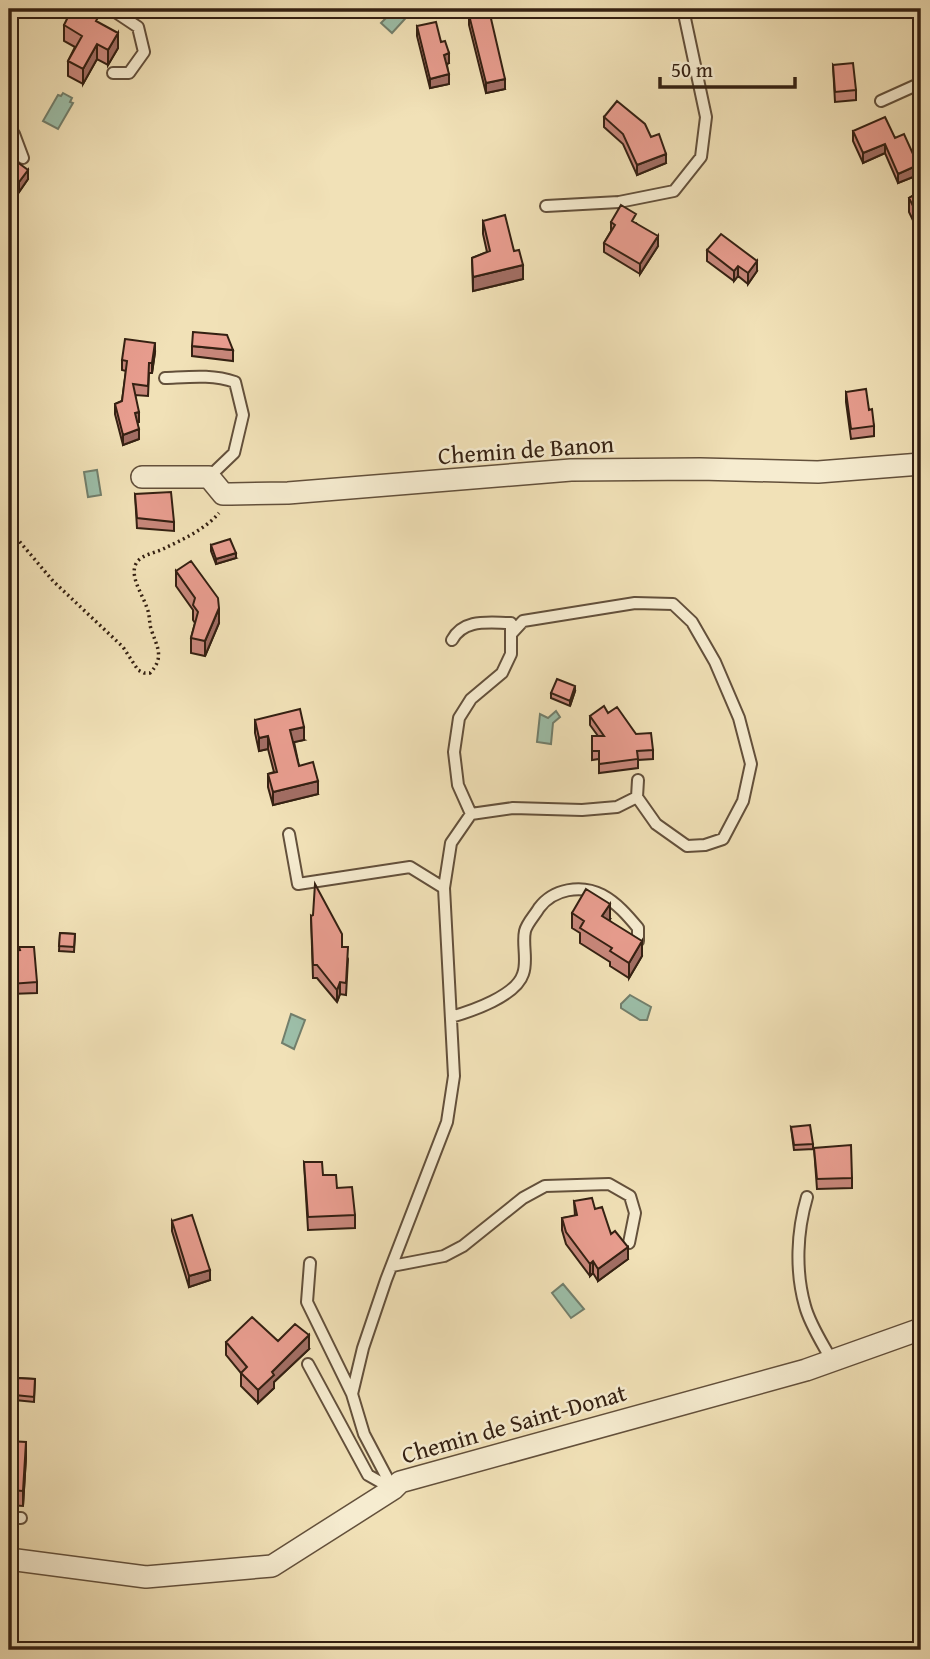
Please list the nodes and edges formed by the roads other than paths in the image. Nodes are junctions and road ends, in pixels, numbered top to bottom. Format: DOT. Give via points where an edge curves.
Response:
graph roads {
  1 [pos="111,9"];
  2 [pos="682,9"];
  3 [pos="113,73"];
  4 [pos="921,83"];
  5 [pos="881,101"];
  6 [pos="9,133"];
  7 [pos="23,158"];
  8 [pos="546,206"];
  9 [pos="165,378"];
  10 [pos="921,464"];
  11 [pos="142,477"];
  12 [pos="209,477"];
  13 [pos="512,633"];
  14 [pos="452,640"];
  15 [pos="638,780"];
  16 [pos="637,797"];
  17 [pos="471,814"];
  18 [pos="289,834"];
  19 [pos="444,888"];
  20 [pos="638,941"];
  21 [pos="451,1017"];
  22 [pos="807,1197"];
  23 [pos="629,1243"];
  24 [pos="310,1263"];
  25 [pos="392,1266"];
  26 [pos="921,1329"];
  27 [pos="832,1361"];
  28 [pos="309,1364"];
  29 [pos="352,1395"];
  30 [pos="393,1489"];
  31 [pos="9,1559"];
  1 -- 3 [label="lane" via="138,27 144,52 130,73"];
  2 -- 8 [label="lane" via="706,117 701,157 674,191 619,202"];
  4 -- 5 [label="lane"];
  6 -- 7 [label="lane" via="14,134"];
  9 -- 12 [label="lane" via="199,376 235,382 243,415 234,453"];
  10 -- 12 [label="street, Chemin de Banon" via="818,472 571,470 231,494 223,494"];
  11 -- 12 [label="street"];
  13 -- 14 [label="lane" via="511,623 468,624"];
  13 -- 16 [label="lane" via="523,621 635,603 673,604 692,622 739,718 751,764 743,801 723,839 687,846 656,824"];
  13 -- 17 [label="lane" via="511,654 502,673 471,699 458,718 454,752 458,785"];
  15 -- 16 [label="lane"];
  16 -- 17 [label="lane" via="618,807 513,808"];
  17 -- 19 [label="lane" via="451,843"];
  18 -- 19 [label="lane" via="298,884 410,867"];
  19 -- 21 [label="lane"];
  20 -- 21 [label="lane" via="638,928 601,895 565,890 545,899 525,929 523,975 507,994"];
  21 -- 25 [label="lane" via="454,1076 447,1122"];
  22 -- 27 [label="lane" via="800,1220 799,1266 805,1307"];
  23 -- 25 [label="lane" via="635,1213 630,1196 609,1184 545,1186 444,1256"];
  24 -- 29 [label="lane" via="307,1302"];
  25 -- 29 [label="lane"];
  26 -- 27 [label="street, Chemin de Saint-Donat"];
  27 -- 30 [label="street, Chemin de Saint-Donat" via="400,1482"];
  28 -- 30 [label="lane" via="368,1475"];
  29 -- 30 [label="lane" via="364,1434"];
  30 -- 31 [label="street, Chemin de Saint-Donat" via="272,1566 146,1577"];
}
